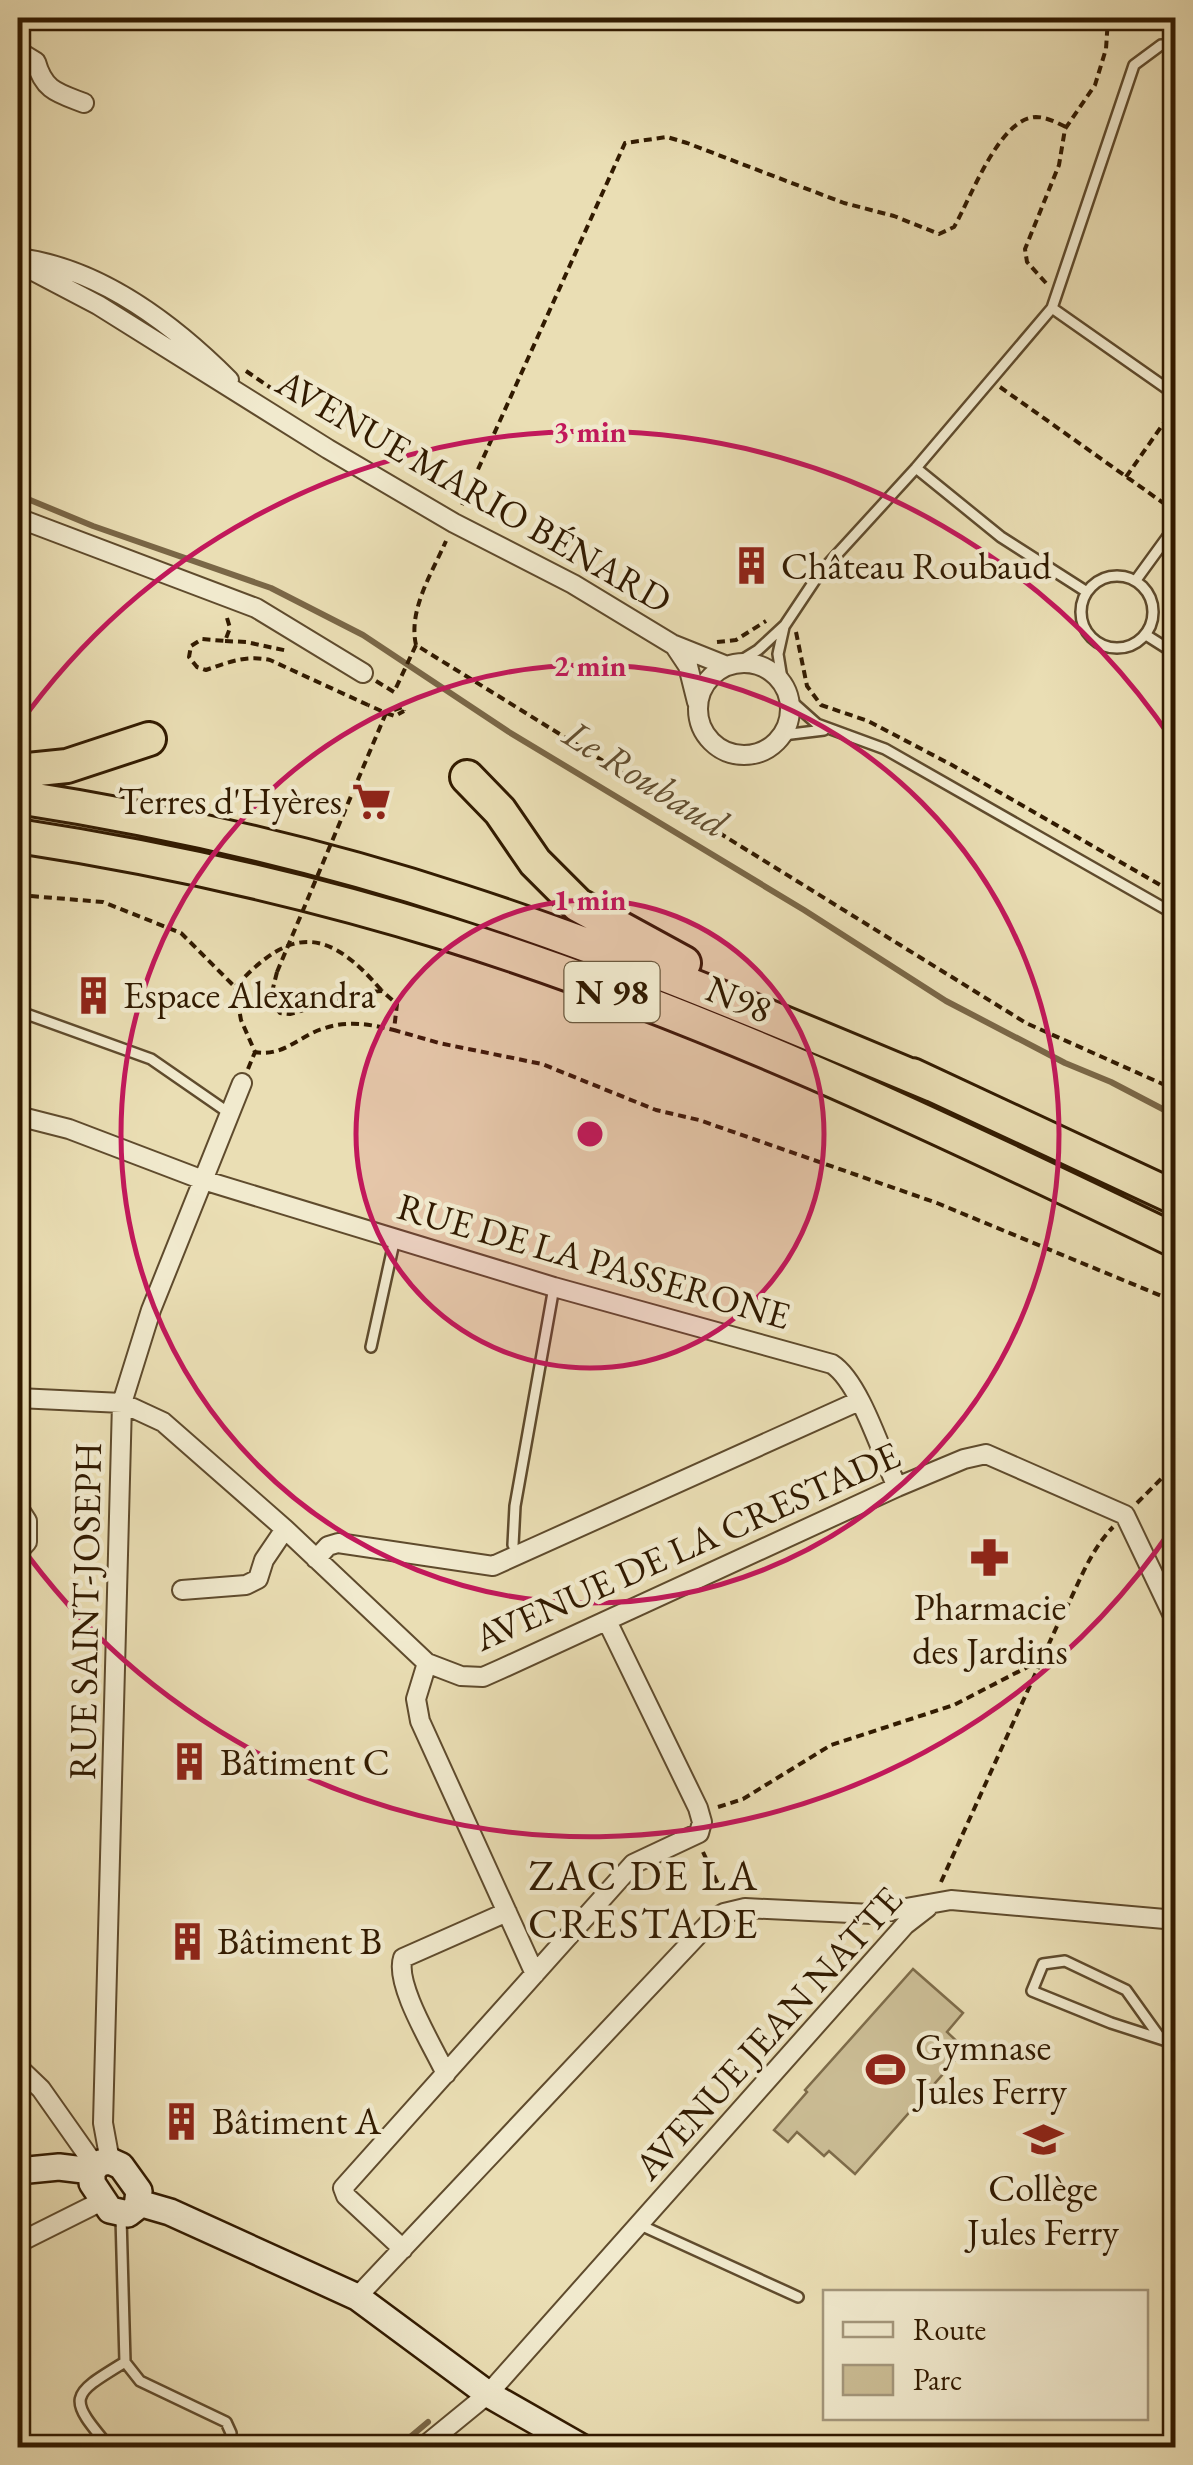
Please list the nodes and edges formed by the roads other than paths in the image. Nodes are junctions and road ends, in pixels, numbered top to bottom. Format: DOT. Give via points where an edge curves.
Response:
graph roads {
  1 [pos="1176,45"];
  2 [pos="18,51"];
  3 [pos="84,103"];
  4 [pos="18,261"];
  5 [pos="1052,308"];
  6 [pos="1176,396"];
  7 [pos="916,468"];
  8 [pos="18,518"];
  9 [pos="1176,526"];
  10 [pos="1136,580"];
  11 [pos="1086,592"];
  12 [pos="785,625"];
  13 [pos="1146,634"];
  14 [pos="672,644"];
  15 [pos="1176,654"];
  16 [pos="732,665"];
  17 [pos="362,673"];
  18 [pos="786,692"];
  19 [pos="698,704"];
  20 [pos="832,730"];
  21 [pos="783,735"];
  22 [pos="149,740"];
  23 [pos="18,771"];
  24 [pos="467,777"];
  25 [pos="18,797"];
  26 [pos="18,836"];
  27 [pos="1176,915"];
  28 [pos="18,1011"];
  29 [pos="242,1083"];
  30 [pos="933,1085"];
  31 [pos="229,1113"];
  32 [pos="18,1116"];
  33 [pos="203,1180"];
  34 [pos="1176,1198"];
  35 [pos="396,1236"];
  36 [pos="1176,1241"];
  37 [pos="554,1286"];
  38 [pos="371,1347"];
  39 [pos="18,1398"];
  40 [pos="859,1401"];
  41 [pos="122,1404"];
  42 [pos="896,1487"];
  43 [pos="18,1506"];
  44 [pos="285,1529"];
  45 [pos="513,1545"];
  46 [pos="18,1552"];
  47 [pos="316,1559"];
  48 [pos="182,1590"];
  49 [pos="607,1620"];
  50 [pos="1176,1622"];
  51 [pos="427,1663"];
  52 [pos="931,1904"];
  53 [pos="506,1912"];
  54 [pos="1176,1920"];
  55 [pos="535,1974"];
  56 [pos="1161,2039"];
  57 [pos="1176,2044"];
  58 [pos="18,2067"];
  59 [pos="446,2074"];
  60 [pos="100,2166"];
  61 [pos="18,2171"];
  62 [pos="121,2206"];
  63 [pos="638,2224"];
  64 [pos="18,2243"];
  65 [pos="404,2249"];
  66 [pos="358,2297"];
  67 [pos="798,2297"];
  68 [pos="125,2362"];
  69 [pos="488,2394"];
  70 [pos="1176,2437"];
  71 [pos="110,2448"];
  72 [pos="228,2448"];
  73 [pos="422,2448"];
  74 [pos="583,2448"];
  75 [pos="1171,2448"];
  1 -- 5 [label="lane" via="1161,45 1134,65"];
  2 -- 3 [label="street" via="36,62 54,91"];
  4 -- 14 [label="street, AVENUE MARIO BÉNARD" via="454,523"];
  5 -- 6 [label="lane"];
  5 -- 7 [label="lane"];
  7 -- 11 [label="lane" via="1001,537"];
  7 -- 12 [label="lane" via="819,574"];
  8 -- 17 [label="street" via="256,608"];
  9 -- 10 [label="lane"];
  10 -- 11 [label="lane" via="1116,575"];
  10 -- 13 [label="lane" via="1152,601"];
  11 -- 13 [label="lane" via="1084,628 1102,645 1126,648"];
  12 -- 16 [label="lane"];
  12 -- 18 [label="lane" via="778,654"];
  13 -- 15 [label="lane"];
  14 -- 16 [label="street, AVENUE MARIO BÉNARD"];
  14 -- 19 [label="street, AVENUE MARIO BÉNARD" via="688,666"];
  16 -- 18 [label="street" via="763,667"];
  16 -- 19 [label="street" via="707,681"];
  18 -- 20 [label="lane"];
  18 -- 21 [label="street" via="790,712"];
  19 -- 21 [label="street" via="702,731 722,750 748,756"];
  20 -- 21 [label="lane"];
  20 -- 27 [label="lane" via="886,749"];
  22 -- 23 [label="highway" via="67,766"];
  24 -- 30 [label="highway" via="578,905"];
  25 -- 30 [label="highway, N 98" via="262,846 457,900 580,942"];
  26 -- 36 [label="highway, N98 / N 98" via="250,880 445,933 563,974 740,1041"];
  28 -- 31 [label="lane" via="152,1060"];
  29 -- 31 [label="street, RUE SAINT-JOSEPH"];
  30 -- 34 [label="highway"];
  31 -- 33 [label="street, RUE SAINT-JOSEPH"];
  32 -- 33 [label="street, RUE DE LA PASSERONE"];
  33 -- 35 [label="street, RUE DE LA PASSERONE"];
  33 -- 41 [label="street, RUE SAINT-JOSEPH"];
  35 -- 37 [label="street, RUE DE LA PASSERONE"];
  35 -- 38 [label="lane"];
  37 -- 40 [label="street, RUE DE LA PASSERONE" via="832,1364"];
  37 -- 45 [label="lane"];
  39 -- 41 [label="street"];
  40 -- 42 [label="street, RUE DE LA PASSERONE"];
  40 -- 47 [label="street" via="493,1566 338,1543"];
  41 -- 44 [label="street, AVENUE DE LA CRESTADE" via="163,1422"];
  41 -- 60 [label="street, RUE SAINT-JOSEPH"];
  42 -- 49 [label="street, AVENUE DE LA CRESTADE"];
  42 -- 50 [label="street, AVENUE DE LA CRESTADE" via="986,1454 1125,1515"];
  43 -- 46 [label="street" via="27,1521 27,1542"];
  44 -- 47 [label="street, AVENUE DE LA CRESTADE"];
  44 -- 48 [label="street" via="258,1580"];
  47 -- 51 [label="street, AVENUE DE LA CRESTADE"];
  49 -- 51 [label="street, AVENUE DE LA CRESTADE" via="482,1677"];
  49 -- 55 [label="street" via="702,1822 696,1836 632,1864"];
  51 -- 53 [label="street" via="416,1698 420,1720"];
  52 -- 54 [label="street" via="951,1900"];
  52 -- 63 [label="street, AVENUE JEAN NATTE" via="904,1924"];
  52 -- 65 [label="street" via="872,1914 731,1910 712,1920"];
  53 -- 55 [label="street"];
  53 -- 59 [label="street" via="400,1965"];
  55 -- 59 [label="street"];
  56 -- 56 [label="lane" via="1126,1990 1065,1961 1043,1964 1032,1990"];
  56 -- 57 [label="lane"];
  58 -- 60 [label="street"];
  59 -- 65 [label="street" via="343,2188"];
  60 -- 61 [label="street"];
  60 -- 62 [label="street" via="92,2183"];
  60 -- 62 [label="street" via="121,2166 139,2191"];
  62 -- 64 [label="street"];
  62 -- 66 [label="street" via="170,2212"];
  62 -- 68 [label="lane"];
  63 -- 67 [label="lane"];
  63 -- 69 [label="street, AVENUE JEAN NATTE"];
  65 -- 66 [label="street"];
  66 -- 69 [label="street"];
  68 -- 71 [label="lane" via="85,2386 80,2397 84,2416"];
  68 -- 72 [label="lane" via="140,2381 226,2422"];
  69 -- 73 [label="street, AVENUE JEAN NATTE"];
  69 -- 74 [label="street"];
  70 -- 75 [label="street"];
}
